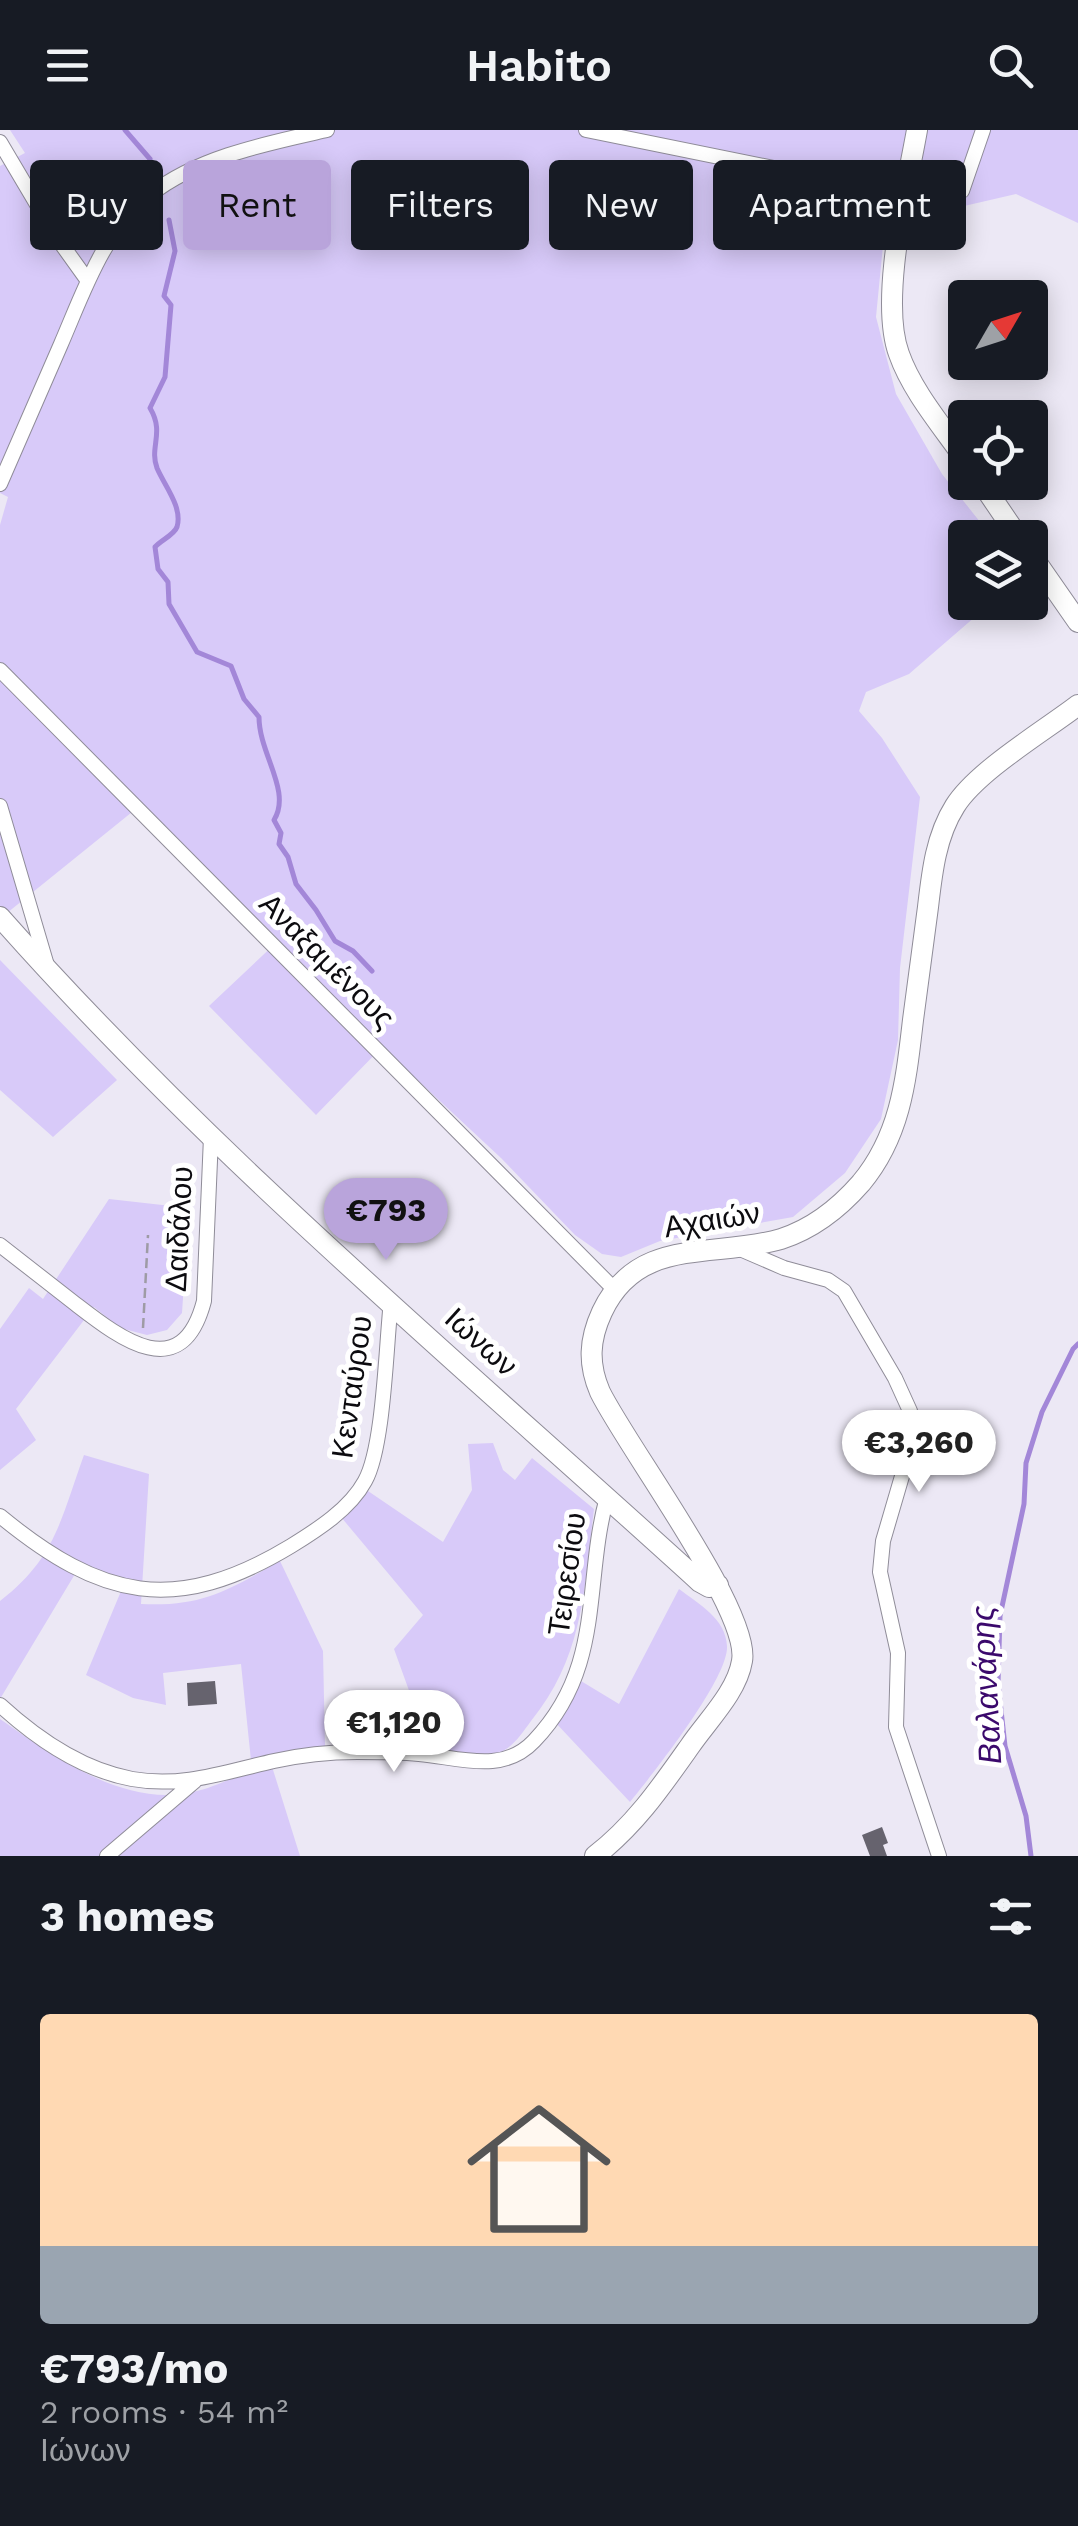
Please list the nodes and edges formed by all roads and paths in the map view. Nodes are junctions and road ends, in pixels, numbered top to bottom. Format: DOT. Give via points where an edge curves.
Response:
graph roads {
  1 [pos="327,130"];
  2 [pos="586,130"];
  3 [pos="917,130"];
  4 [pos="983,130"];
  5 [pos="289,134"];
  6 [pos="0,142"];
  7 [pos="734,160"];
  8 [pos="912,160"];
  9 [pos="966,179"];
  10 [pos="899,250"];
  11 [pos="88,281"];
  12 [pos="948,433"];
  13 [pos="0,484"];
  14 [pos="1048,579"];
  15 [pos="1078,622"];
  16 [pos="0,670"];
  17 [pos="1078,705"];
  18 [pos="0,806"];
  19 [pos="0,916"];
  20 [pos="49,972"];
  21 [pos="211,1137"];
  22 [pos="148,1235"];
  23 [pos="0,1245"];
  24 [pos="736,1248"];
  25 [pos="615,1290"];
  26 [pos="391,1301"];
  27 [pos="134,1345"];
  28 [pos="606,1497"];
  29 [pos="0,1516"];
  30 [pos="718,1585"];
  31 [pos="0,1705"];
  32 [pos="196,1780"];
  33 [pos="107,1856"];
  34 [pos="595,1856"];
  35 [pos="939,1856"];
  1 -- 5 [label="street"];
  2 -- 7 [label="street"];
  3 -- 8 [label="street"];
  4 -- 9 [label="street"];
  5 -- 11 [label="street" via="159,188 122,223"];
  6 -- 11 [label="street"];
  10 -- 12 [label="street" via="894,338"];
  11 -- 13 [label="street"];
  14 -- 15 [label="street"];
  16 -- 25 [label="street, Αναξαμένους"];
  17 -- 24 [label="street, Αχαιών" via="971,787 943,830 902,1104 880,1156 849,1196 816,1222 784,1238"];
  18 -- 20 [label="street"];
  19 -- 20 [label="street, Ιώνων"];
  20 -- 21 [label="street, Ιώνων"];
  21 -- 26 [label="street, Ιώνων"];
  21 -- 27 [label="street, Δαιδάλου" via="200,1316 172,1345"];
  22 -- 27 [label="path" via="143,1330"];
  23 -- 27 [label="street"];
  24 -- 25 [label="street, Αχαιών" via="653,1260"];
  24 -- 35 [label="street" via="844,1291 910,1411 912,1442 882,1540 880,1572 898,1654 896,1726"];
  25 -- 30 [label="street, Αχαιών" via="595,1328 593,1374"];
  26 -- 28 [label="street, Ιώνων"];
  26 -- 29 [label="street, Κενταύρου" via="367,1477 344,1506 268,1559 186,1588 132,1588 84,1573"];
  28 -- 30 [label="street, Ιώνων" via="700,1582"];
  28 -- 32 [label="street, Τειρεσίου" via="581,1658 560,1703 524,1749 486,1762 330,1754"];
  30 -- 34 [label="street, Αχαιών" via="742,1637 739,1674 649,1804"];
  31 -- 32 [label="street, Τειρεσίου" via="94,1767 142,1780"];
  32 -- 33 [label="street"];
}
